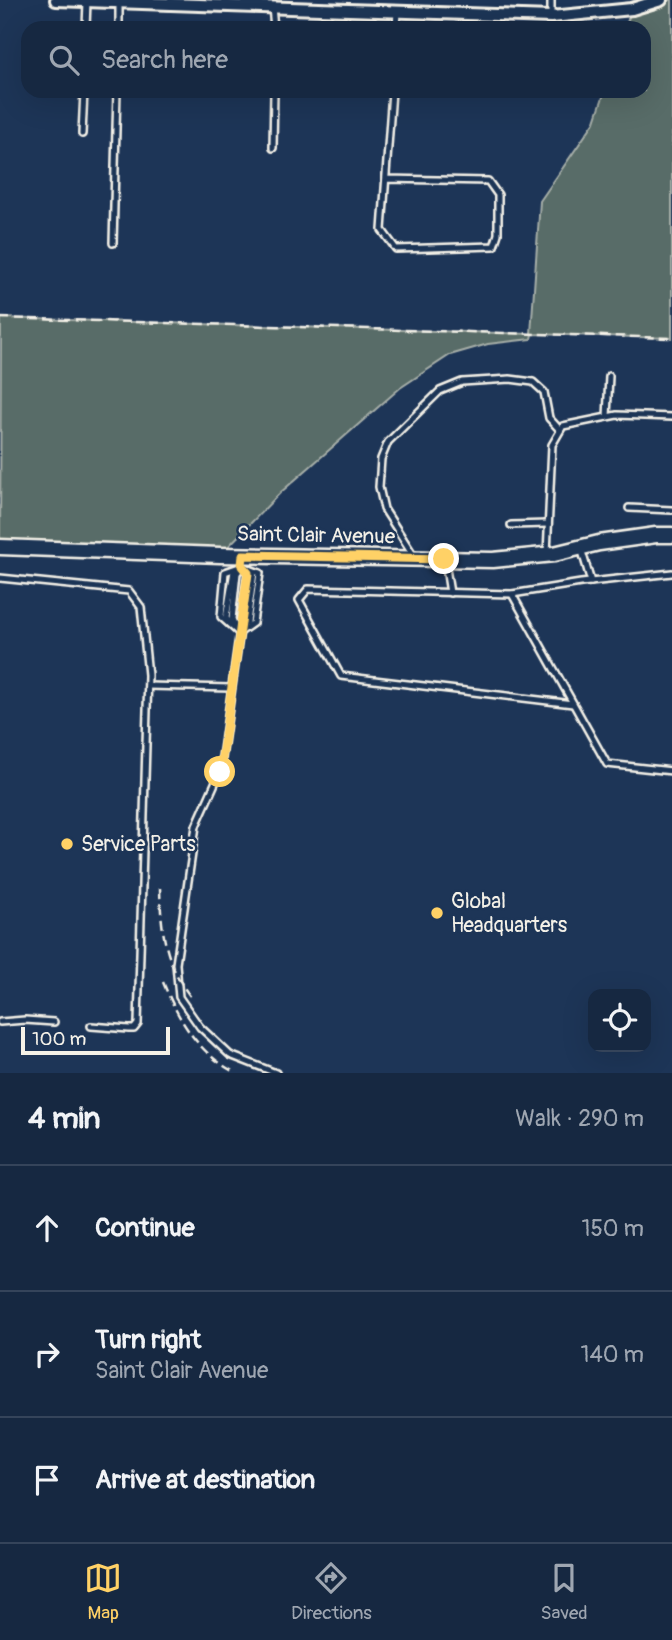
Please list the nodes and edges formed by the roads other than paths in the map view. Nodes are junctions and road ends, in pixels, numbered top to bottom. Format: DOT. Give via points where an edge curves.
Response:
graph roads {
  1 [pos="56,0"];
  2 [pos="551,0"];
  3 [pos="660,0"];
  4 [pos="87,1"];
  5 [pos="119,2"];
  6 [pos="196,2"];
  7 [pos="350,5"];
  8 [pos="272,8"];
  9 [pos="397,12"];
  10 [pos="551,17"];
  11 [pos="86,21"];
  12 [pos="119,21"];
  13 [pos="273,21"];
  14 [pos="396,21"];
  15 [pos="84,98"];
  16 [pos="117,98"];
  17 [pos="274,98"];
  18 [pos="392,98"];
  19 [pos="82,134"];
  20 [pos="273,148"];
  21 [pos="386,179"];
  22 [pos="113,243"];
  23 [pos="609,376"];
  24 [pos="607,417"];
  25 [pos="672,417"];
  26 [pos="560,430"];
  27 [pos="629,508"];
  28 [pos="672,510"];
  29 [pos="548,524"];
  30 [pos="510,525"];
  31 [pos="672,536"];
  32 [pos="0,547"];
  33 [pos="581,548"];
  34 [pos="547,555"];
  35 [pos="416,558"];
  36 [pos="444,559"];
  37 [pos="243,561"];
  38 [pos="672,573"];
  39 [pos="0,578"];
  40 [pos="591,582"];
  41 [pos="450,593"];
  42 [pos="512,594"];
  43 [pos="239,633"];
  44 [pos="148,686"];
  45 [pos="231,688"];
  46 [pos="573,704"];
  47 [pos="672,771"];
  48 [pos="0,1022"];
  49 [pos="54,1022"];
  50 [pos="91,1026"];
  51 [pos="276,1073"];
  1 -- 4 [label="street"];
  2 -- 10 [label="lane"];
  3 -- 10 [label="street" via="632,9"];
  4 -- 5 [label="street"];
  4 -- 11 [label="lane"];
  5 -- 6 [label="street"];
  5 -- 12 [label="lane"];
  6 -- 8 [label="street"];
  7 -- 8 [label="street"];
  7 -- 9 [label="street"];
  8 -- 13 [label="lane"];
  9 -- 10 [label="street"];
  9 -- 14 [label="lane"];
  15 -- 19 [label="lane"];
  16 -- 22 [label="lane"];
  17 -- 20 [label="lane"];
  18 -- 21 [label="lane"];
  21 -- 21 [label="lane" via="382,230 396,249 494,246 498,195 488,181"];
  23 -- 24 [label="lane"];
  24 -- 25 [label="lane"];
  24 -- 26 [label="lane" via="568,424"];
  26 -- 29 [label="lane" via="552,445"];
  26 -- 35 [label="lane" via="549,418 544,392 533,382 462,382 440,391 388,442 381,459 379,487 384,509"];
  27 -- 28 [label="lane"];
  29 -- 30 [label="lane"];
  29 -- 34 [label="lane"];
  31 -- 33 [label="street, Saint Clair Avenue"];
  32 -- 37 [label="street, Saint Clair Avenue"];
  33 -- 34 [label="street, Saint Clair Avenue"];
  33 -- 40 [label="lane"];
  34 -- 36 [label="street, Saint Clair Avenue"];
  35 -- 36 [label="street, Saint Clair Avenue"];
  35 -- 37 [label="street, Saint Clair Avenue"];
  36 -- 41 [label="lane"];
  37 -- 43 [label="lane" via="248,573"];
  37 -- 43 [label="lane" via="237,573 232,619"];
  37 -- 43 [label="lane" via="260,573 253,623"];
  37 -- 43 [label="lane" via="225,572 221,617"];
  38 -- 40 [label="lane"];
  39 -- 44 [label="lane" via="129,591 141,607"];
  40 -- 42 [label="lane"];
  41 -- 42 [label="lane"];
  41 -- 46 [label="lane" via="308,589 299,600 341,676"];
  42 -- 46 [label="lane"];
  43 -- 45 [label="lane"];
  44 -- 45 [label="lane"];
  44 -- 50 [label="lane" via="138,1024 129,1029"];
  45 -- 51 [label="lane" via="220,772 196,826 176,964 179,997 200,1027 230,1055"];
  46 -- 47 [label="lane" via="607,764"];
  48 -- 49 [label="lane"];
}
